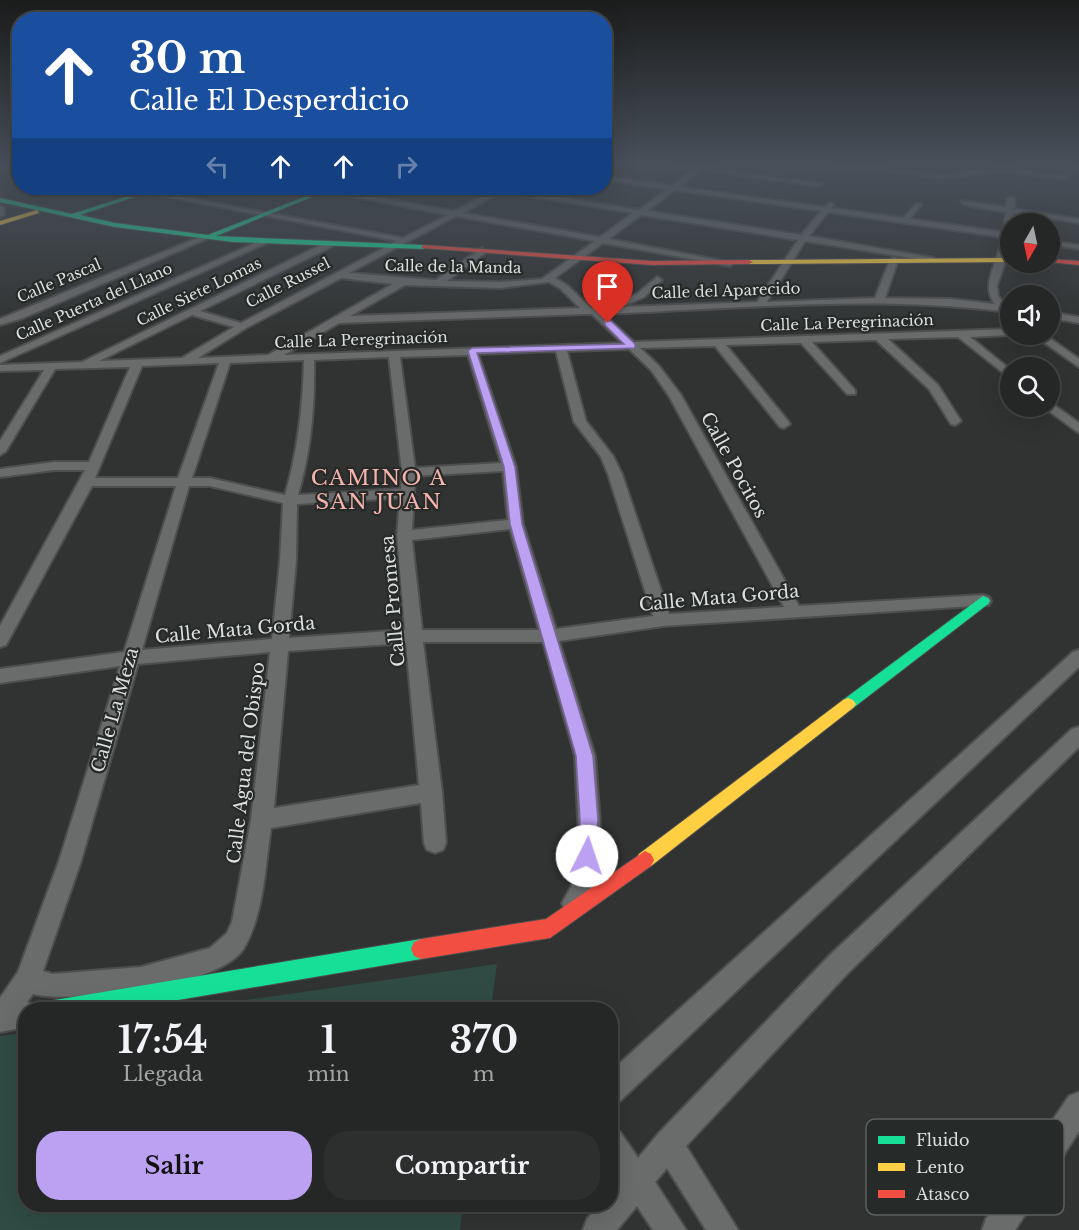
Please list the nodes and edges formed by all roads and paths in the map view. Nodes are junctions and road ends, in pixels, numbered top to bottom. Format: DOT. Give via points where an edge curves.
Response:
graph roads {
  1 [pos="99,221"];
  2 [pos="246,221"];
  3 [pos="303,221"];
  4 [pos="440,221"];
  5 [pos="504,221"];
  6 [pos="628,221"];
  7 [pos="699,221"];
  8 [pos="817,221"];
  9 [pos="908,221"];
  10 [pos="1000,235"];
  11 [pos="205,238"];
  12 [pos="803,238"];
  13 [pos="605,239"];
  14 [pos="266,242"];
  15 [pos="398,243"];
  16 [pos="330,244"];
  17 [pos="1060,244"];
  18 [pos="1079,247"];
  19 [pos="482,251"];
  20 [pos="575,258"];
  21 [pos="930,258"];
  22 [pos="894,260"];
  23 [pos="1000,260"];
  24 [pos="1060,262"];
  25 [pos="788,263"];
  26 [pos="1079,263"];
  27 [pos="731,264"];
  28 [pos="1000,271"];
  29 [pos="341,275"];
  30 [pos="550,279"];
  31 [pos="657,280"];
  32 [pos="403,282"];
  33 [pos="439,282"];
  34 [pos="642,295"];
  35 [pos="879,301"];
  36 [pos="1000,303"];
  37 [pos="760,305"];
  38 [pos="1000,308"];
  39 [pos="658,309"];
  40 [pos="597,311"];
  41 [pos="192,312"];
  42 [pos="1060,317"];
  43 [pos="334,320"];
  44 [pos="1079,320"];
  45 [pos="0,322"];
  46 [pos="242,326"];
  47 [pos="1000,332"];
  48 [pos="961,334"];
  49 [pos="879,337"];
  50 [pos="804,340"];
  51 [pos="717,341"];
  52 [pos="1052,345"];
  53 [pos="632,346"];
  54 [pos="561,349"];
  55 [pos="472,351"];
  56 [pos="394,355"];
  57 [pos="309,357"];
  58 [pos="269,359"];
  59 [pos="0,360"];
  60 [pos="226,360"];
  61 [pos="184,361"];
  62 [pos="137,364"];
  63 [pos="1079,364"];
  64 [pos="80,366"];
  65 [pos="51,367"];
  66 [pos="1000,367"];
  67 [pos="0,368"];
  68 [pos="851,392"];
  69 [pos="1060,414"];
  70 [pos="955,421"];
  71 [pos="784,424"];
  72 [pos="1079,429"];
  73 [pos="0,451"];
  74 [pos="94,466"];
  75 [pos="509,467"];
  76 [pos="409,472"];
  77 [pos="0,473"];
  78 [pos="184,481"];
  79 [pos="87,482"];
  80 [pos="406,493"];
  81 [pos="291,500"];
  82 [pos="516,524"];
  83 [pos="405,536"];
  84 [pos="983,601"];
  85 [pos="794,611"];
  86 [pos="663,620"];
  87 [pos="415,636"];
  88 [pos="550,636"];
  89 [pos="0,641"];
  90 [pos="279,645"];
  91 [pos="1079,657"];
  92 [pos="130,658"];
  93 [pos="0,676"];
  94 [pos="1079,735"];
  95 [pos="432,792"];
  96 [pos="262,820"];
  97 [pos="435,843"];
  98 [pos="550,928"];
  99 [pos="28,980"];
  100 [pos="103,1002"];
  101 [pos="18,1015"];
  102 [pos="0,1018"];
  103 [pos="618,1084"];
  104 [pos="1079,1106"];
  105 [pos="1064,1129"];
  106 [pos="668,1144"];
  107 [pos="618,1154"];
  108 [pos="637,1182"];
  109 [pos="618,1205"];
  110 [pos="613,1212"];
  111 [pos="1007,1215"];
  112 [pos="598,1230"];
  113 [pos="671,1230"];
  114 [pos="723,1230"];
  115 [pos="997,1230"];
  1 -- 11 [label="street"];
  2 -- 11 [label="street, Calle Pascal"];
  3 -- 15 [label="street"];
  4 -- 15 [label="street, Calle Russel"];
  5 -- 13 [label="street"];
  6 -- 13 [label="street"];
  7 -- 12 [label="street"];
  8 -- 12 [label="street"];
  9 -- 10 [label="street"];
  11 -- 14 [label="street"];
  11 -- 45 [label="street, Calle Pascal"];
  12 -- 21 [label="street"];
  12 -- 25 [label="street"];
  13 -- 20 [label="street"];
  13 -- 27 [label="street"];
  14 -- 16 [label="street"];
  14 -- 59 [label="street, Calle Puerta del Llano"];
  15 -- 16 [label="street"];
  15 -- 19 [label="street"];
  15 -- 29 [label="street, Calle Russel"];
  16 -- 41 [label="street, Calle Siete Lomas"];
  17 -- 18 [label="street"];
  19 -- 20 [label="street"];
  19 -- 33 [label="street"];
  20 -- 27 [label="street"];
  20 -- 30 [label="street"];
  21 -- 22 [label="street"];
  21 -- 23 [label="street"];
  22 -- 25 [label="street"];
  22 -- 35 [label="street"];
  24 -- 26 [label="street"];
  25 -- 27 [label="street"];
  25 -- 37 [label="street"];
  28 -- 36 [label="street" via="992,286 993,296"];
  29 -- 32 [label="street, Calle de la Manda"];
  29 -- 46 [label="street, Calle Russel"];
  30 -- 33 [label="street, Calle de la Manda" via="500,285"];
  30 -- 40 [label="street"];
  31 -- 34 [label="street"];
  32 -- 33 [label="street, Calle de la Manda"];
  32 -- 43 [label="street"];
  34 -- 39 [label="street"];
  34 -- 40 [label="street"];
  35 -- 37 [label="street, Calle del Aparecido"];
  35 -- 38 [label="street, Calle del Aparecido" via="951,302"];
  37 -- 39 [label="street, Calle del Aparecido"];
  39 -- 40 [label="street, Calle del Aparecido"];
  40 -- 43 [label="street, Calle del Aparecido"];
  40 -- 53 [label="street"];
  41 -- 46 [label="street"];
  41 -- 64 [label="street, Calle Siete Lomas"];
  42 -- 44 [label="street"];
  43 -- 58 [label="street"];
  46 -- 61 [label="street, Calle Russel"];
  47 -- 48 [label="street, Calle La Peregrinación"];
  48 -- 49 [label="street, Calle La Peregrinación"];
  48 -- 66 [label="street"];
  49 -- 50 [label="street, Calle La Peregrinación"];
  49 -- 70 [label="street" via="934,387"];
  50 -- 51 [label="street, Calle La Peregrinación"];
  50 -- 68 [label="street"];
  51 -- 53 [label="street, Calle La Peregrinación"];
  51 -- 71 [label="street"];
  52 -- 63 [label="street"];
  53 -- 54 [label="street, Calle La Peregrinación"];
  53 -- 85 [label="street, Calle Pocitos" via="656,368 675,395"];
  54 -- 55 [label="street, Calle La Peregrinación"];
  54 -- 86 [label="street" via="580,422 607,456 615,474"];
  55 -- 56 [label="street, Calle La Peregrinación"];
  55 -- 75 [label="street"];
  56 -- 57 [label="street, Calle La Peregrinación"];
  56 -- 76 [label="street, Calle Promesa"];
  57 -- 58 [label="street, Calle La Peregrinación"];
  57 -- 81 [label="street, Calle Agua del Obispo" via="309,398 301,462"];
  58 -- 60 [label="street, Calle La Peregrinación"];
  60 -- 61 [label="street, Calle La Peregrinación"];
  60 -- 78 [label="street, Calle La Meza"];
  61 -- 62 [label="street, Calle La Peregrinación"];
  62 -- 64 [label="street, Calle La Peregrinación"];
  62 -- 74 [label="street"];
  64 -- 65 [label="street, Calle La Peregrinación"];
  65 -- 67 [label="street, Calle La Peregrinación"];
  65 -- 73 [label="street"];
  69 -- 72 [label="street"];
  74 -- 77 [label="street"];
  74 -- 79 [label="street"];
  75 -- 76 [label="street"];
  75 -- 82 [label="street"];
  76 -- 80 [label="street, Calle Promesa"];
  78 -- 79 [label="street"];
  78 -- 81 [label="street" via="232,486"];
  78 -- 92 [label="street, Calle La Meza"];
  79 -- 89 [label="street"];
  80 -- 81 [label="street"];
  80 -- 83 [label="street, Calle Promesa"];
  81 -- 90 [label="street, Calle Agua del Obispo"];
  82 -- 83 [label="street"];
  82 -- 88 [label="street"];
  83 -- 87 [label="street, Calle Promesa"];
  84 -- 85 [label="street, Calle Mata Gorda"];
  84 -- 98 [label="street, Calle Mata Gorda" via="617,882"];
  85 -- 86 [label="street, Calle Mata Gorda"];
  86 -- 88 [label="street, Calle Mata Gorda"];
  87 -- 88 [label="street, Calle Mata Gorda"];
  87 -- 90 [label="street, Calle Mata Gorda"];
  87 -- 95 [label="street, Calle Promesa"];
  88 -- 98 [label="street" via="585,756 590,838 582,892"];
  90 -- 92 [label="street, Calle Mata Gorda"];
  90 -- 96 [label="street, Calle Agua del Obispo"];
  91 -- 103 [label="street"];
  92 -- 93 [label="street, Calle Mata Gorda"];
  92 -- 99 [label="street, Calle La Meza" via="70,861"];
  94 -- 106 [label="street" via="840,963"];
  95 -- 96 [label="street"];
  95 -- 97 [label="street, Calle Promesa"];
  96 -- 99 [label="street, Calle Agua del Obispo" via="243,923 235,941 217,958 141,979 52,986"];
  98 -- 100 [label="street"];
  99 -- 102 [label="street, Calle La Meza"];
  101 -- 102 [label="street"];
  104 -- 105 [label="street"];
  106 -- 108 [label="street"];
  106 -- 114 [label="street"];
  107 -- 108 [label="street"];
  108 -- 109 [label="street"];
  108 -- 113 [label="street"];
  110 -- 112 [label="street"];
  111 -- 115 [label="street"];
}
